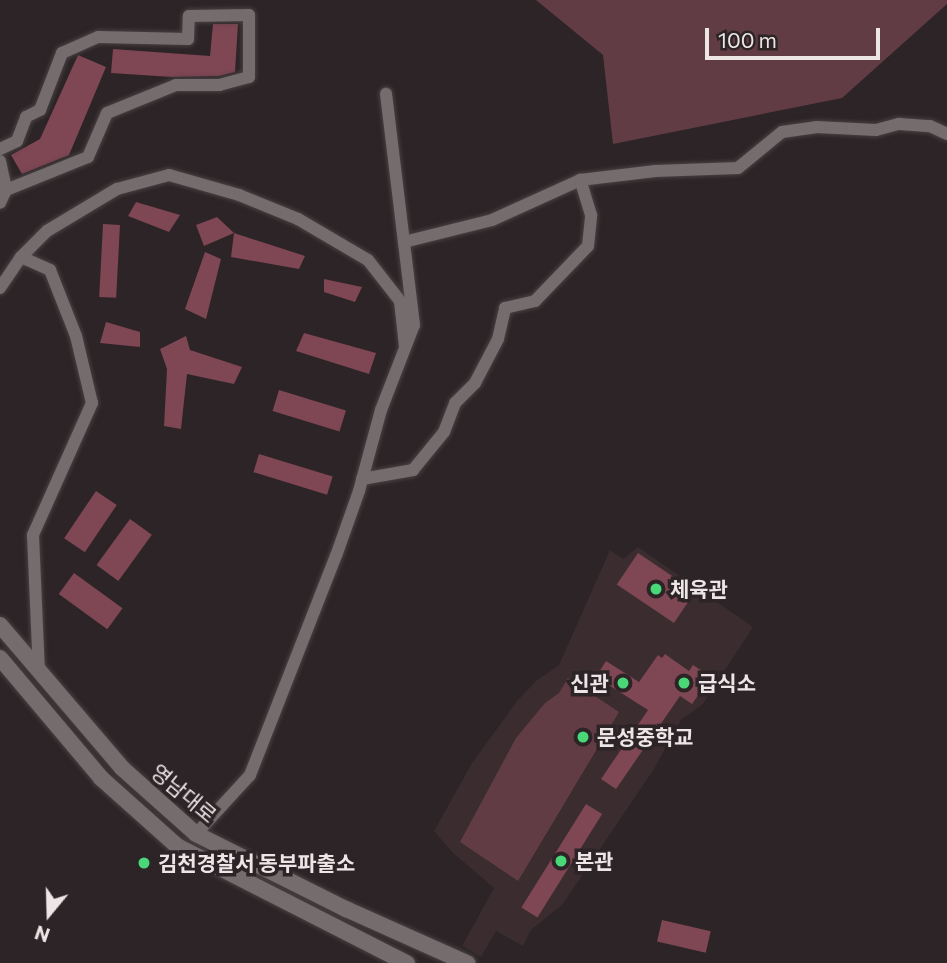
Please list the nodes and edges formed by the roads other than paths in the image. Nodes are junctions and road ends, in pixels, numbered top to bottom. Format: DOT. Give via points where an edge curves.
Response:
graph roads {
  1 [pos="386,94"];
  2 [pos="947,134"];
  3 [pos="0,149"];
  4 [pos="0,161"];
  5 [pos="580,180"];
  6 [pos="3,189"];
  7 [pos="0,203"];
  8 [pos="404,242"];
  9 [pos="20,257"];
  10 [pos="0,288"];
  11 [pos="405,348"];
  12 [pos="362,479"];
  13 [pos="0,625"];
  14 [pos="0,657"];
  15 [pos="39,672"];
  16 [pos="196,834"];
  17 [pos="407,963"];
  18 [pos="467,963"];
  1 -- 8 [label="street"];
  2 -- 5 [label="street" via="930,126 899,124 876,130 816,127 782,132 738,168"];
  3 -- 6 [label="street" via="17,141 26,117 40,110 62,53 98,37 188,39 189,16 249,15 249,77 220,85 176,85 107,113 88,157"];
  4 -- 6 [label="street"];
  5 -- 8 [label="street" via="492,220"];
  5 -- 12 [label="street" via="591,215 588,246 535,302 505,308 498,339 475,383 456,403 444,432 413,470"];
  6 -- 7 [label="street"];
  8 -- 11 [label="street" via="414,326"];
  9 -- 10 [label="street"];
  9 -- 11 [label="street" via="47,231 117,189 169,175 239,195 298,219 368,260 400,301"];
  9 -- 15 [label="street" via="50,270 76,336 92,404 33,535"];
  11 -- 12 [label="street"];
  12 -- 16 [label="street" via="250,775"];
  13 -- 15 [label="main road, 영남대로"];
  14 -- 17 [label="main road, 영남대로" via="101,778 177,846"];
  15 -- 16 [label="main road, 영남대로" via="122,768"];
  16 -- 18 [label="main road, 영남대로"];
}
